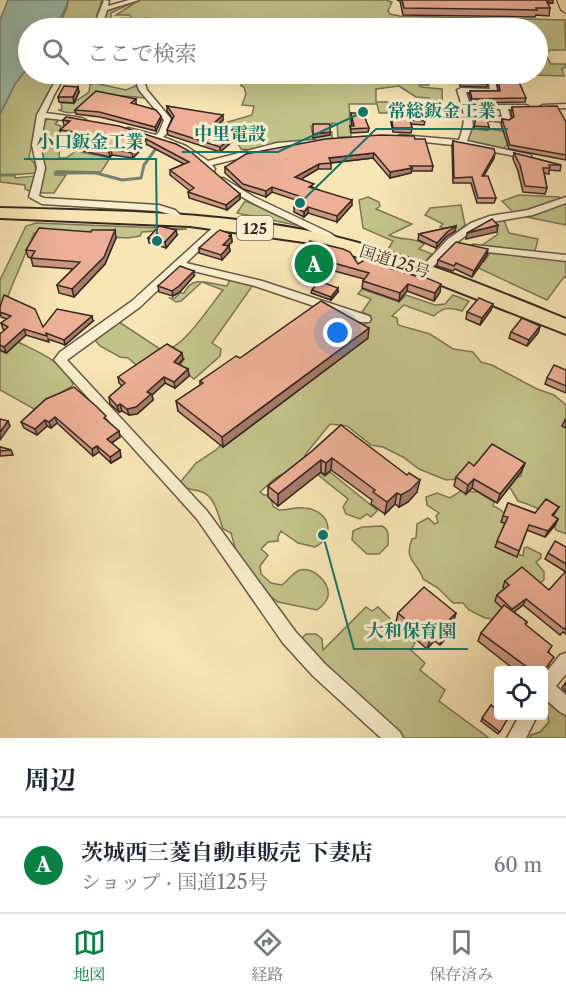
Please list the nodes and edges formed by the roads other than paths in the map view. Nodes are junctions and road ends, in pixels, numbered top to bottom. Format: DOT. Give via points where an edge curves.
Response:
graph roads {
  1 [pos="106,0"];
  2 [pos="136,0"];
  3 [pos="562,0"];
  4 [pos="105,9"];
  5 [pos="566,10"];
  6 [pos="102,18"];
  7 [pos="56,84"];
  8 [pos="141,84"];
  9 [pos="492,84"];
  10 [pos="566,106"];
  11 [pos="504,108"];
  12 [pos="467,112"];
  13 [pos="41,115"];
  14 [pos="96,122"];
  15 [pos="115,127"];
  16 [pos="158,137"];
  17 [pos="385,137"];
  18 [pos="326,142"];
  19 [pos="462,143"];
  20 [pos="539,160"];
  21 [pos="207,164"];
  22 [pos="566,200"];
  23 [pos="0,213"];
  24 [pos="181,220"];
  25 [pos="223,223"];
  26 [pos="452,242"];
  27 [pos="341,244"];
  28 [pos="566,258"];
  29 [pos="179,264"];
  30 [pos="424,270"];
  31 [pos="365,319"];
  32 [pos="566,327"];
  33 [pos="566,661"];
  34 [pos="548,682"];
  35 [pos="548,690"];
  36 [pos="566,706"];
  37 [pos="526,720"];
  38 [pos="394,738"];
  39 [pos="516,738"];
  1 -- 4 [label="street"];
  2 -- 4 [label="street"];
  3 -- 5 [label="main road"];
  4 -- 6 [label="street"];
  7 -- 13 [label="street"];
  8 -- 16 [label="street" via="168,120"];
  9 -- 12 [label="street" via="494,91 459,88"];
  10 -- 11 [label="street"];
  11 -- 12 [label="street"];
  11 -- 12 [label="street" via="507,120"];
  12 -- 19 [label="street" via="469,124"];
  13 -- 14 [label="street"];
  13 -- 24 [label="street" via="35,156 41,168 34,197 42,201 159,208"];
  15 -- 16 [label="street"];
  16 -- 21 [label="street" via="196,154"];
  17 -- 19 [label="street"];
  18 -- 21 [label="street" via="277,146"];
  19 -- 20 [label="street"];
  21 -- 27 [label="street" via="235,190 316,227"];
  22 -- 26 [label="street" via="530,213 483,221"];
  23 -- 24 [label="highway, 国道125号 / 125"];
  24 -- 25 [label="highway, 国道125号 / 125"];
  25 -- 27 [label="highway, 国道125号 / 125"];
  25 -- 29 [label="street"];
  26 -- 28 [label="street" via="480,249"];
  26 -- 30 [label="street"];
  27 -- 30 [label="highway, 国道125号 / 125"];
  29 -- 31 [label="street" via="258,283"];
  29 -- 38 [label="street" via="129,309 60,360 202,515 290,637 319,670"];
  30 -- 32 [label="highway, 国道125号 / 125"];
  33 -- 34 [label="street"];
  35 -- 36 [label="street"];
  37 -- 39 [label="street"];
}
